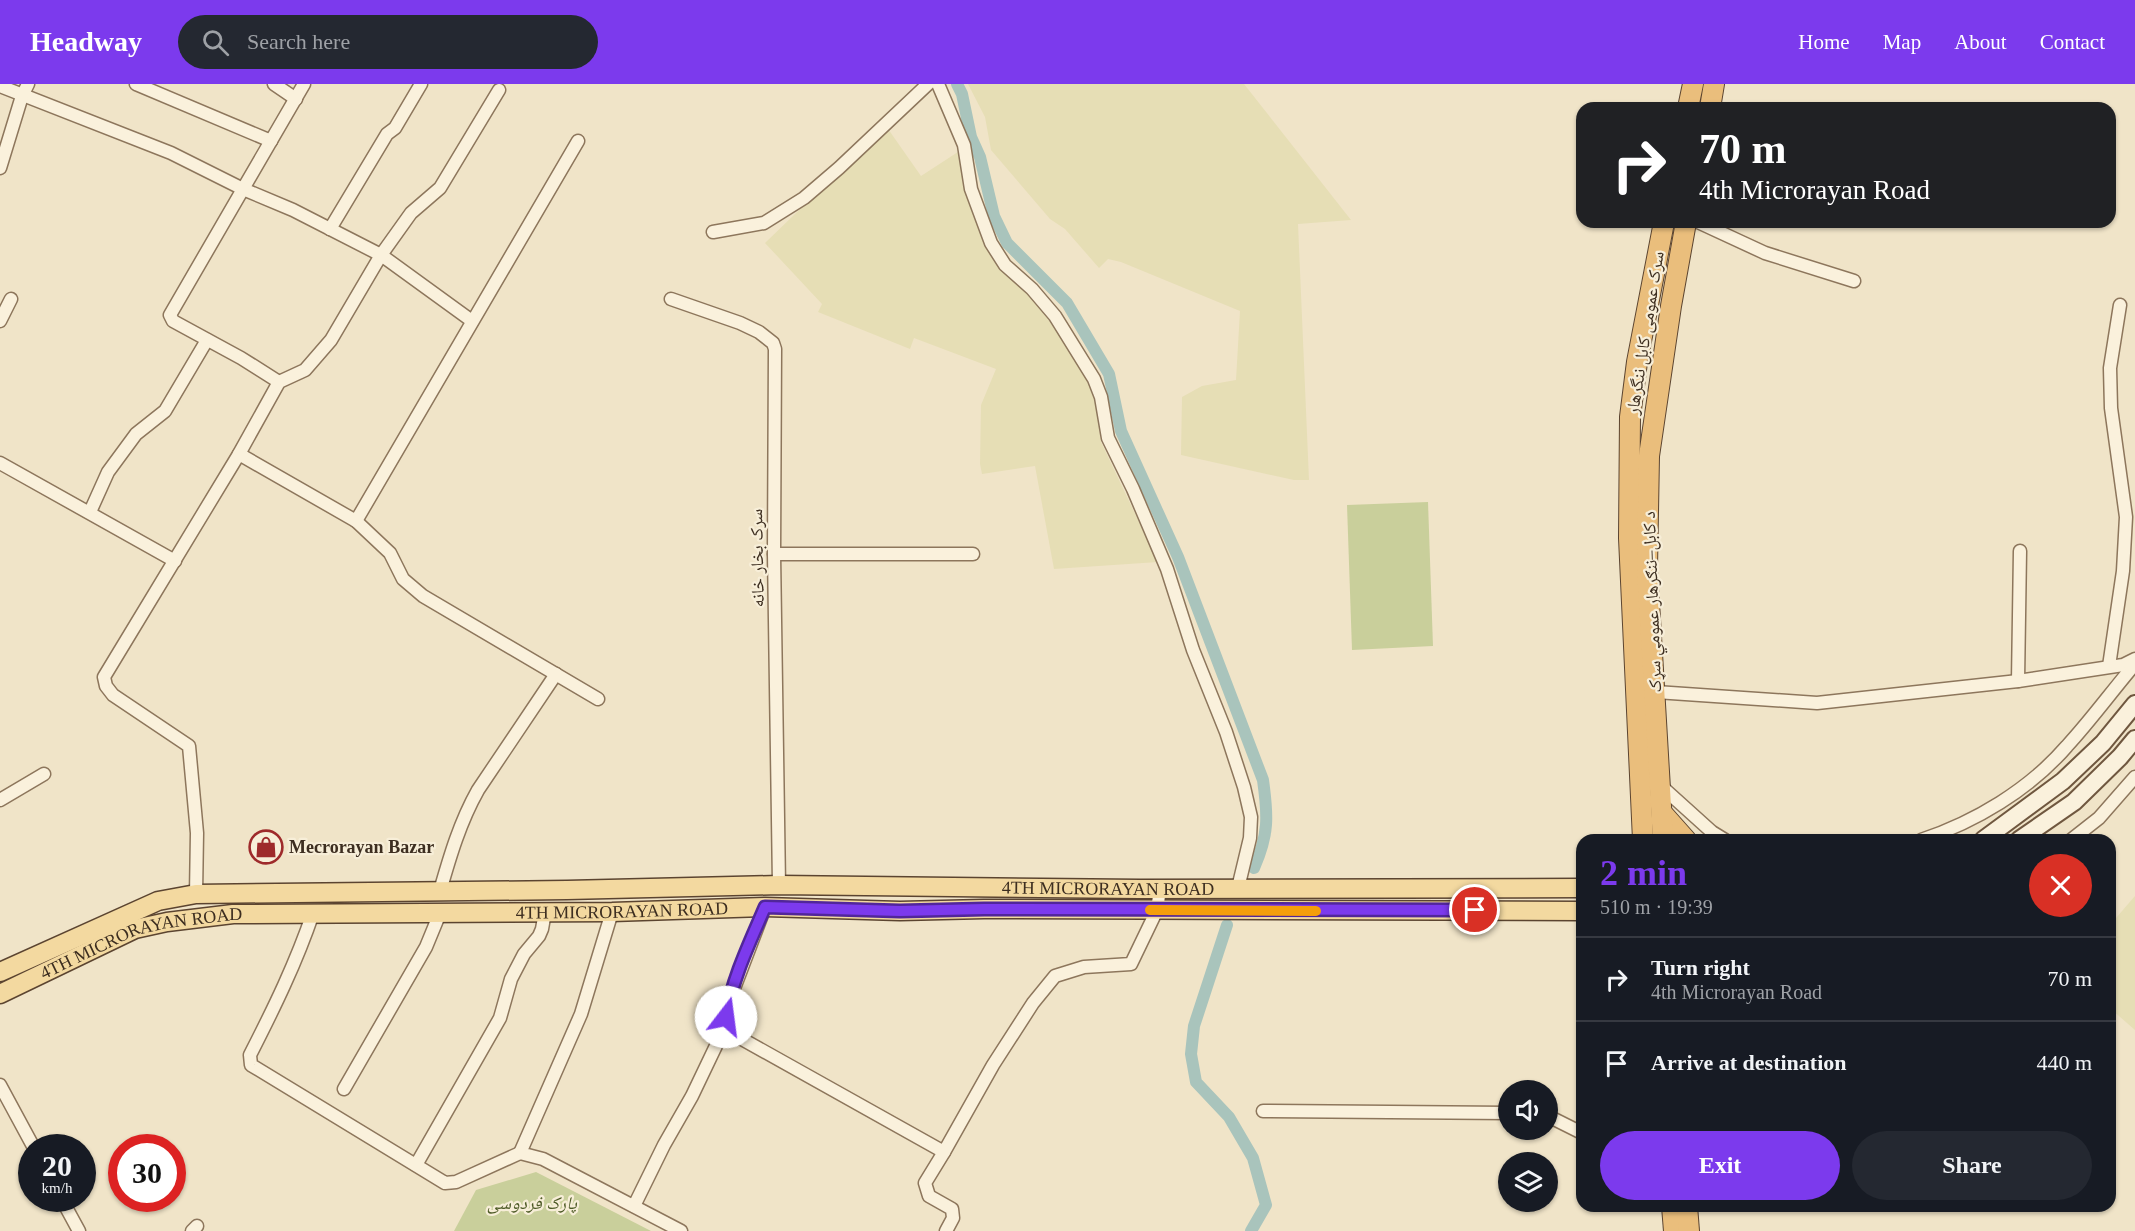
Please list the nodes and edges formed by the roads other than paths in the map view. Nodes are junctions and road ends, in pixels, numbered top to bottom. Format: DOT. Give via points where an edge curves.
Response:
graph roads {
  1 [pos="28,84"];
  2 [pos="136,84"];
  3 [pos="274,84"];
  4 [pos="304,84"];
  5 [pos="421,84"];
  6 [pos="928,84"];
  7 [pos="938,84"];
  8 [pos="1693,84"];
  9 [pos="0,86"];
  10 [pos="499,90"];
  11 [pos="22,96"];
  12 [pos="296,99"];
  13 [pos="1689,102"];
  14 [pos="271,141"];
  15 [pos="578,141"];
  16 [pos="4,148"];
  17 [pos="0,168"];
  18 [pos="243,189"];
  19 [pos="1663,228"];
  20 [pos="1685,228"];
  21 [pos="1711,228"];
  22 [pos="330,229"];
  23 [pos="713,232"];
  24 [pos="381,255"];
  25 [pos="1854,281"];
  26 [pos="11,299"];
  27 [pos="671,299"];
  28 [pos="2120,305"];
  29 [pos="0,321"];
  30 [pos="472,321"];
  31 [pos="207,340"];
  32 [pos="279,382"];
  33 [pos="238,454"];
  34 [pos="0,463"];
  35 [pos="90,512"];
  36 [pos="356,521"];
  37 [pos="2020,551"];
  38 [pos="774,554"];
  39 [pos="973,554"];
  40 [pos="175,561"];
  41 [pos="2135,659"];
  42 [pos="2135,664"];
  43 [pos="2109,666"];
  44 [pos="556,674"];
  45 [pos="2018,681"];
  46 [pos="1656,692"];
  47 [pos="598,699"];
  48 [pos="2135,704"];
  49 [pos="2135,739"];
  50 [pos="44,774"];
  51 [pos="2135,777"];
  52 [pos="1661,786"];
  53 [pos="0,800"];
  54 [pos="1662,813"];
  55 [pos="1643,834"];
  56 [pos="1664,834"];
  57 [pos="1681,834"];
  58 [pos="1715,834"];
  59 [pos="1938,834"];
  60 [pos="1991,834"];
  61 [pos="2028,834"];
  62 [pos="2079,834"];
  63 [pos="778,885"];
  64 [pos="1160,888"];
  65 [pos="1238,888"];
  66 [pos="1576,888"];
  67 [pos="447,891"];
  68 [pos="196,894"];
  69 [pos="765,907"];
  70 [pos="1157,910"];
  71 [pos="1576,911"];
  72 [pos="545,912"];
  73 [pos="612,912"];
  74 [pos="312,913"];
  75 [pos="447,913"];
  76 [pos="67,951"];
  77 [pos="0,972"];
  78 [pos="0,994"];
  79 [pos="724,1029"];
  80 [pos="0,1085"];
  81 [pos="344,1089"];
  82 [pos="1263,1111"];
  83 [pos="1498,1113"];
  84 [pos="1558,1121"];
  85 [pos="1576,1130"];
  86 [pos="26,1134"];
  87 [pos="944,1152"];
  88 [pos="520,1153"];
  89 [pos="416,1165"];
  90 [pos="634,1206"];
  91 [pos="69,1212"];
  92 [pos="1672,1212"];
  93 [pos="1687,1212"];
  94 [pos="79,1231"];
  95 [pos="681,1231"];
  96 [pos="946,1231"];
  97 [pos="1674,1231"];
  98 [pos="1689,1231"];
  1 -- 11 [label="street"];
  2 -- 14 [label="street"];
  3 -- 12 [label="street"];
  4 -- 12 [label="street"];
  5 -- 22 [label="street"];
  6 -- 23 [label="street" via="804,198 764,224"];
  7 -- 65 [label="street" via="964,145 971,189 991,243 1005,265 1055,316 1094,379 1108,438 1167,569 1193,650 1226,732 1251,816"];
  8 -- 13 [label="highway"];
  9 -- 11 [label="street"];
  10 -- 24 [label="street" via="440,188 411,213"];
  11 -- 16 [label="street"];
  11 -- 18 [label="street" via="171,153"];
  12 -- 14 [label="street"];
  14 -- 18 [label="street"];
  15 -- 30 [label="street"];
  16 -- 17 [label="street"];
  18 -- 22 [label="street"];
  18 -- 31 [label="street" via="170,315 173,321"];
  19 -- 55 [label="highway, سرک عمومی کابل ننگرهار" via="1630,417 1629,538"];
  20 -- 46 [label="highway, د کابل–ننګرهار عمومي سړک" via="1649,456 1647,568"];
  21 -- 25 [label="street" via="1765,253"];
  22 -- 24 [label="street"];
  24 -- 30 [label="street"];
  24 -- 32 [label="street" via="331,340 305,370"];
  26 -- 29 [label="street"];
  27 -- 38 [label="street, سرک بخار خانه" via="740,323 773,343"];
  28 -- 43 [label="street" via="2110,368 2126,517 2123,572"];
  30 -- 36 [label="street"];
  31 -- 32 [label="street"];
  31 -- 35 [label="street" via="165,411 136,434 108,472"];
  32 -- 33 [label="street"];
  33 -- 36 [label="street"];
  33 -- 40 [label="street"];
  34 -- 35 [label="street"];
  35 -- 40 [label="street"];
  36 -- 44 [label="street" via="390,554 403,579 423,596"];
  37 -- 45 [label="street"];
  38 -- 39 [label="street"];
  38 -- 63 [label="street, سرک بخار خانه"];
  40 -- 68 [label="street" via="104,677 113,695 189,746 197,833"];
  41 -- 43 [label="street"];
  42 -- 59 [label="street" via="2066,748 2022,788"];
  43 -- 45 [label="street"];
  44 -- 47 [label="street"];
  44 -- 67 [label="street" via="468,807 460,823"];
  45 -- 46 [label="street" via="1817,703"];
  46 -- 52 [label="highway, د کابل–ننګرهار عمومي سړک"];
  48 -- 60 [label="main road" via="2063,781"];
  49 -- 61 [label="main road" via="2074,802"];
  50 -- 53 [label="street"];
  51 -- 62 [label="street" via="2099,818"];
  52 -- 54 [label="highway, د کابل–ننګرهار عمومي سړک"];
  52 -- 58 [label="street"];
  54 -- 56 [label="highway, د کابل–ننګرهار عمومي سړک"];
  54 -- 57 [label="highway"];
  63 -- 64 [label="main road, 4TH MICRORAYAN ROAD"];
  63 -- 67 [label="main road, 4TH MICRORAYAN ROAD"];
  64 -- 65 [label="main road, 4TH MICRORAYAN ROAD"];
  64 -- 70 [label="street"];
  65 -- 66 [label="main road, 4TH MICRORAYAN ROAD"];
  67 -- 68 [label="main road, 4TH MICRORAYAN ROAD"];
  67 -- 75 [label="main road"];
  68 -- 76 [label="main road, 4TH MICRORAYAN ROAD" via="158,901"];
  69 -- 70 [label="main road, 4TH MICRORAYAN ROAD"];
  69 -- 73 [label="main road, 4TH MICRORAYAN ROAD"];
  69 -- 79 [label="street" via="728,1004"];
  70 -- 71 [label="main road, 4TH MICRORAYAN ROAD"];
  70 -- 87 [label="street" via="1131,964 1084,967 1055,976 999,1056"];
  72 -- 73 [label="main road, 4TH MICRORAYAN ROAD"];
  72 -- 75 [label="main road, 4TH MICRORAYAN ROAD"];
  72 -- 89 [label="street" via="539,936 511,979 500,1018"];
  73 -- 88 [label="street" via="580,1014"];
  74 -- 75 [label="main road, 4TH MICRORAYAN ROAD"];
  74 -- 76 [label="main road, 4TH MICRORAYAN ROAD" via="232,914 167,922"];
  74 -- 89 [label="street" via="286,984 250,1055 251,1065"];
  75 -- 81 [label="street"];
  76 -- 77 [label="main road, 4TH MICRORAYAN ROAD"];
  76 -- 78 [label="main road, 4TH MICRORAYAN ROAD"];
  79 -- 87 [label="street"];
  79 -- 90 [label="street"];
  80 -- 86 [label="street"];
  82 -- 83 [label="street"];
  84 -- 85 [label="street"];
  87 -- 96 [label="street" via="925,1184 929,1196 952,1209 953,1218"];
  88 -- 89 [label="street" via="450,1183"];
  88 -- 90 [label="street" via="543,1159"];
  90 -- 95 [label="street"];
  91 -- 94 [label="street"];
  92 -- 97 [label="highway"];
  93 -- 98 [label="highway"];
}
